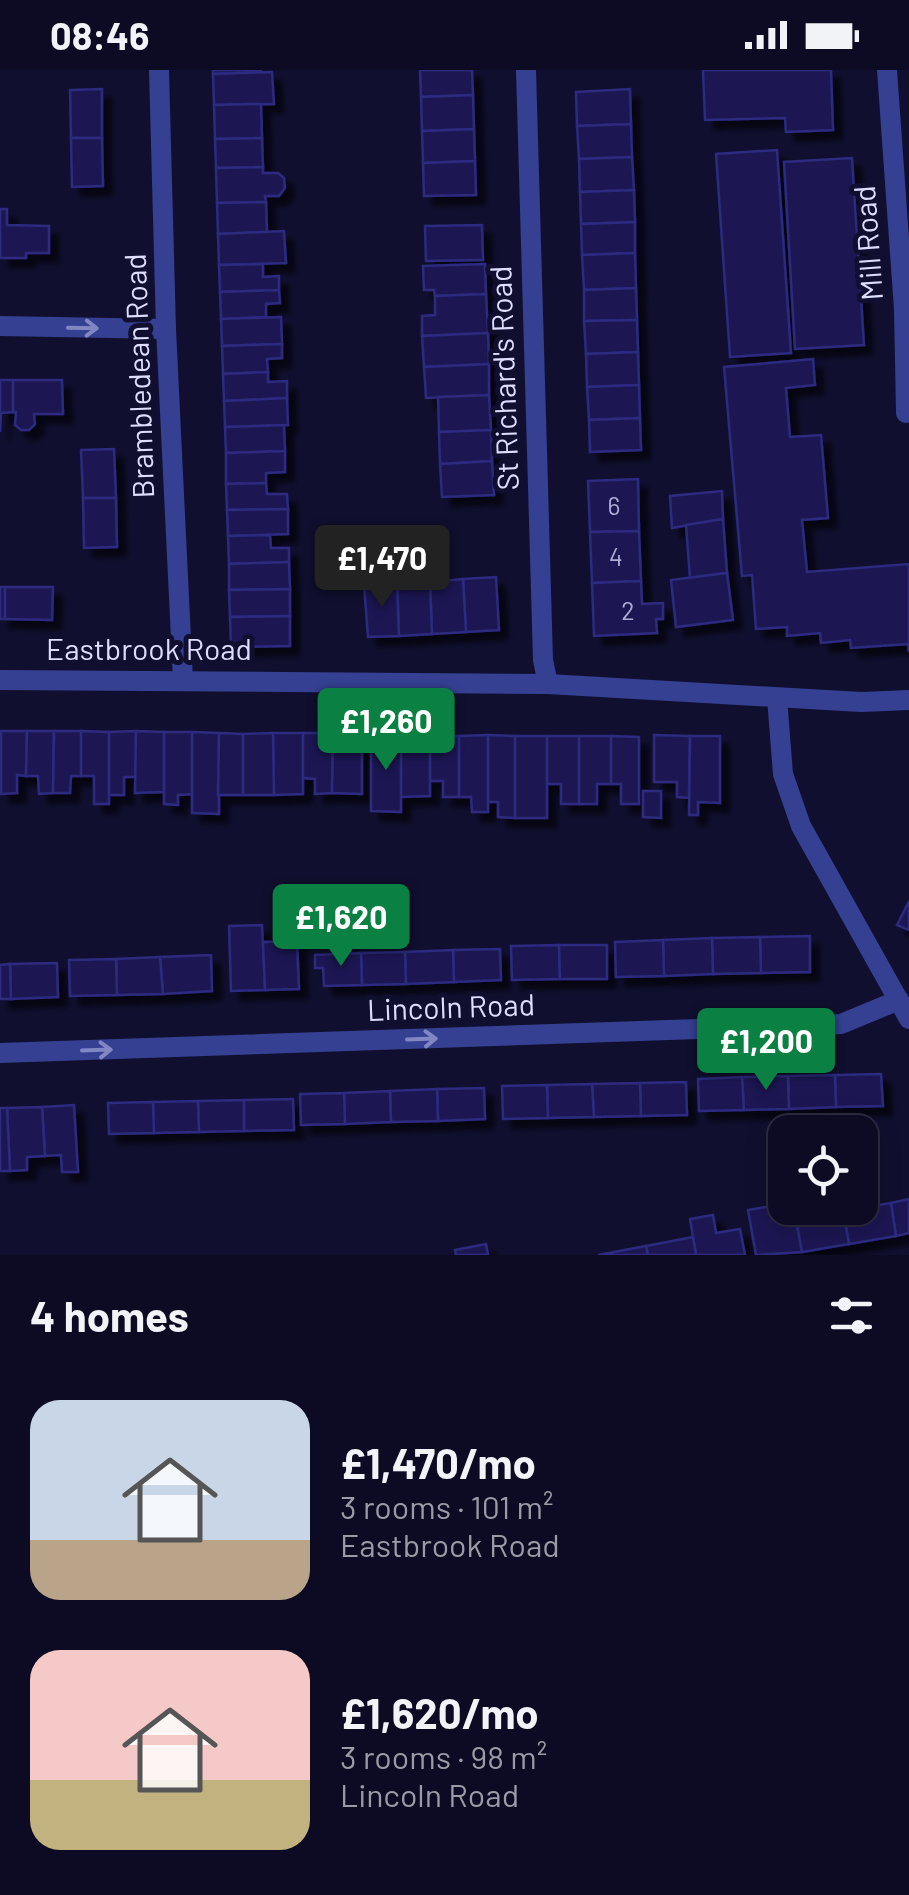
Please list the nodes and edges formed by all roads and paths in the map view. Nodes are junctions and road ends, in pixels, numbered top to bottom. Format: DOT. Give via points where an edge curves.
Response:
graph roads {
  1 [pos="159,70"];
  2 [pos="526,70"];
  3 [pos="887,70"];
  4 [pos="0,326"];
  5 [pos="166,329"];
  6 [pos="906,413"];
  7 [pos="0,680"];
  8 [pos="183,680"];
  9 [pos="548,684"];
  10 [pos="777,698"];
  11 [pos="909,700"];
  12 [pos="904,1010"];
  13 [pos="0,1053"];
  1 -- 5 [label="street, Brambledean Road"];
  2 -- 9 [label="street, St Richard's Road"];
  3 -- 6 [label="street, Mill Road"];
  4 -- 5 [label="street, one-way"];
  5 -- 8 [label="street, Brambledean Road"];
  7 -- 8 [label="street, Eastbrook Road"];
  8 -- 9 [label="street, Eastbrook Road"];
  9 -- 10 [label="street, Eastbrook Road"];
  10 -- 11 [label="street, Eastbrook Road"];
  10 -- 12 [label="street" via="783,774 801,826"];
  13 -- 12 [label="street, Lincoln Road, one-way" via="842,1024"];
}
